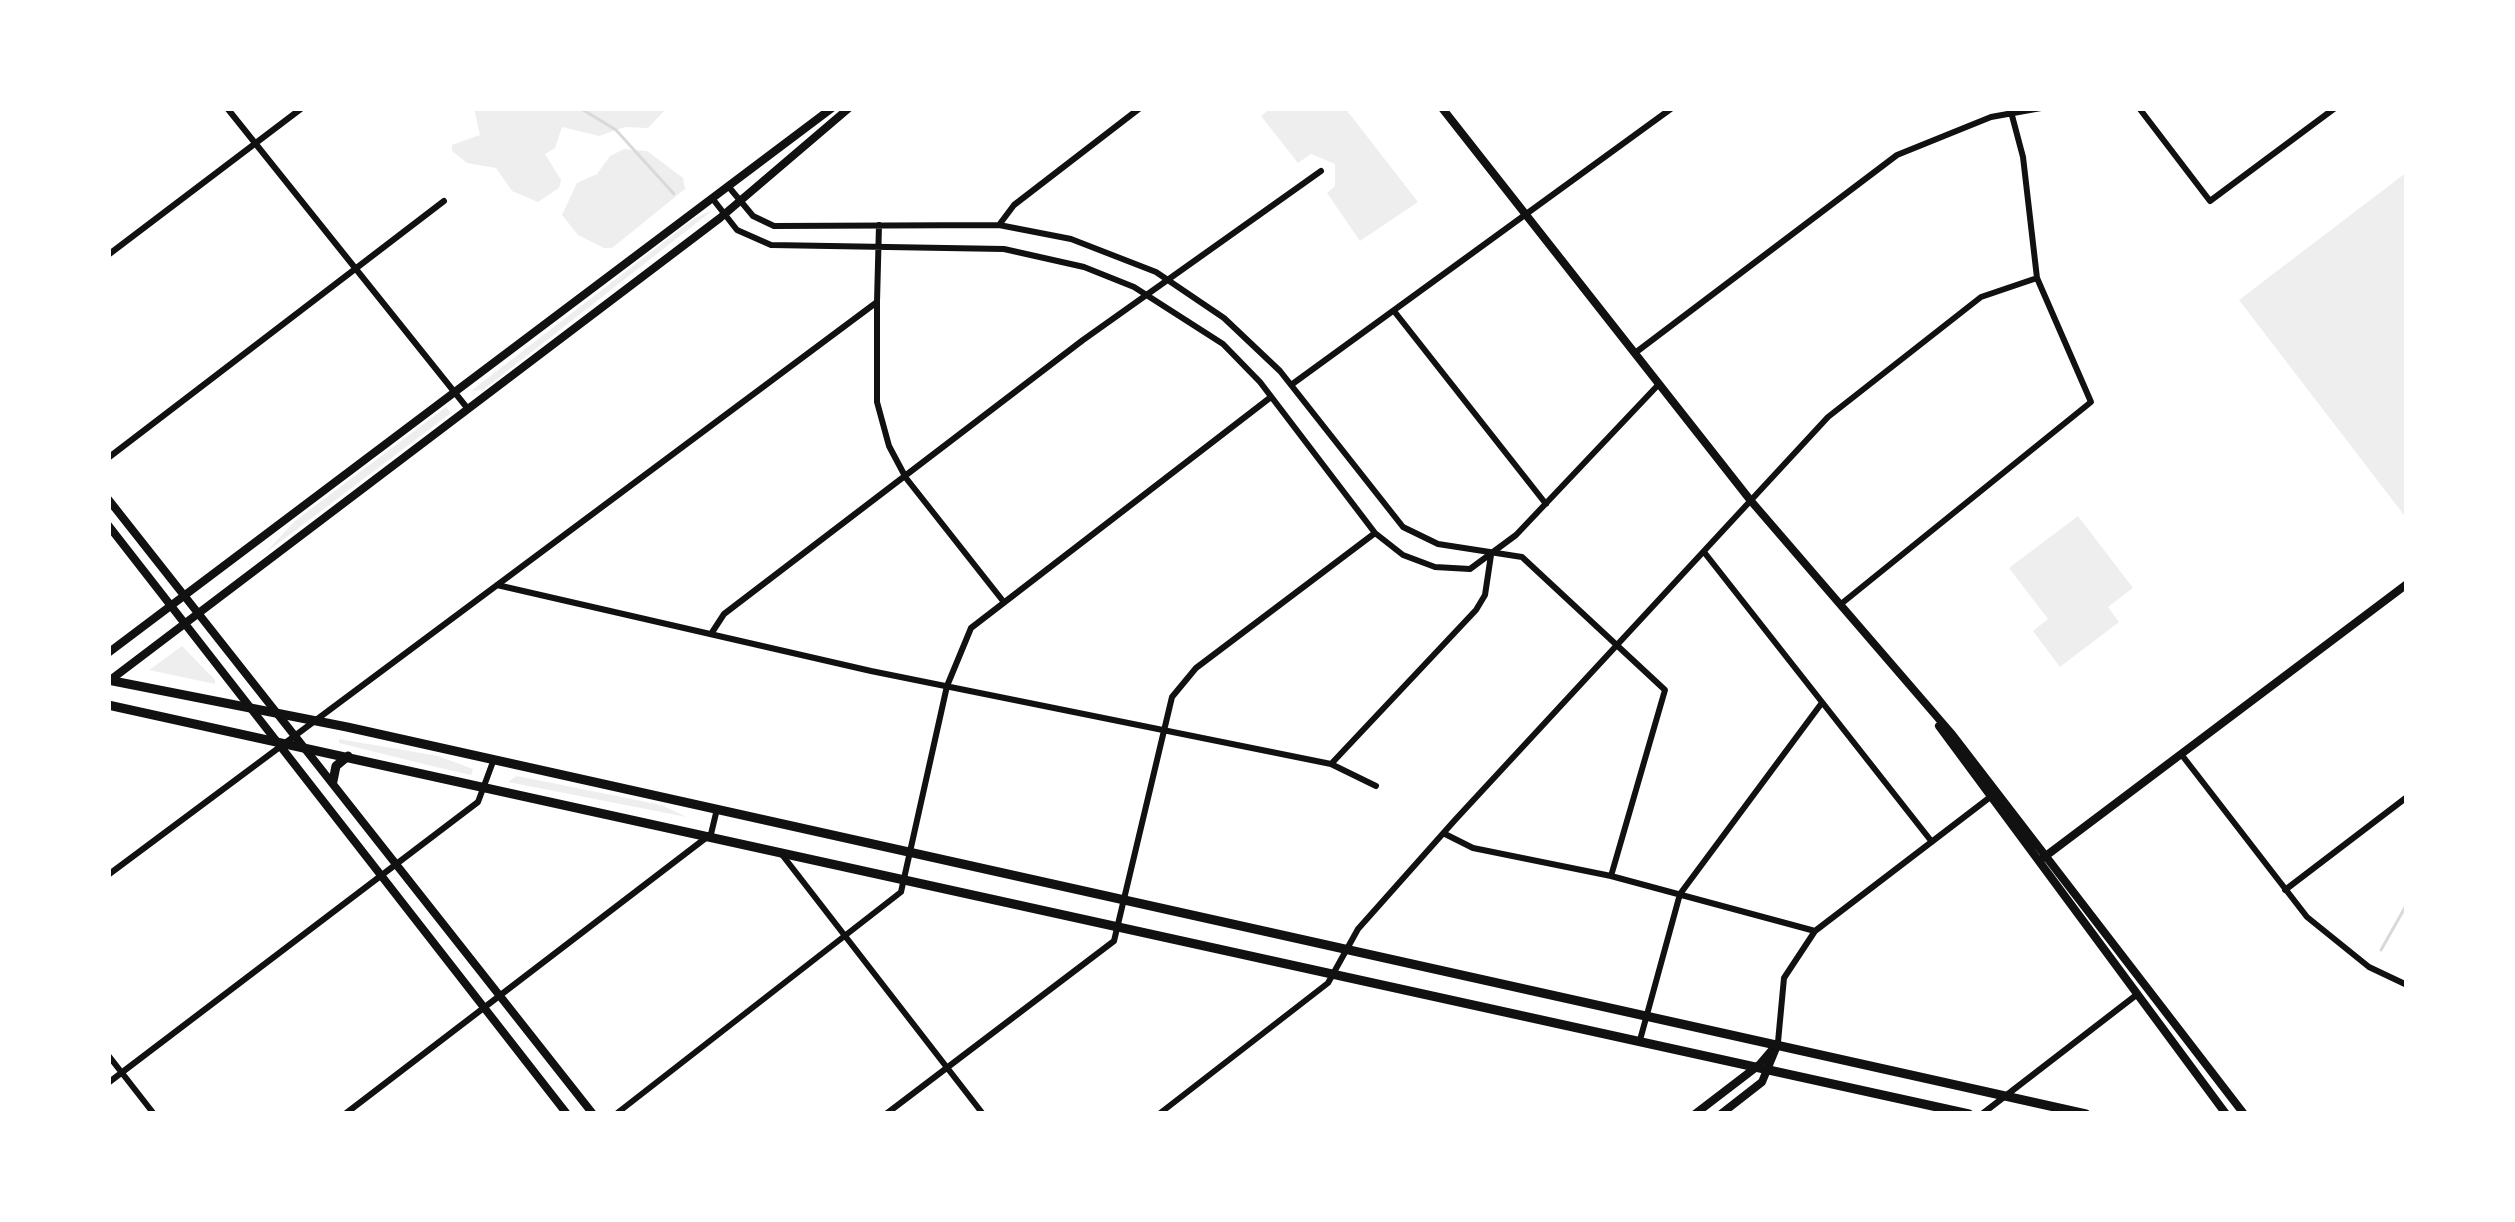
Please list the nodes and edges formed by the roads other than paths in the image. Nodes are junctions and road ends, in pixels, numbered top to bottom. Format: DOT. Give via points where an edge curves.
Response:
graph roads {
  1 [pos="226,108"];
  2 [pos="302,108"];
  3 [pos="832,108"];
  4 [pos="849,108"];
  5 [pos="1140,108"];
  6 [pos="1442,108"];
  7 [pos="1672,108"];
  8 [pos="2041,108"];
  9 [pos="2139,108"];
  10 [pos="2335,108"];
  11 [pos="2012,111"];
  12 [pos="255,143"];
  13 [pos="1322,171"];
  14 [pos="728,185"];
  15 [pos="712,198"];
  16 [pos="444,201"];
  17 [pos="740,201"];
  18 [pos="724,214"];
  19 [pos="1526,214"];
  20 [pos="878,225"];
  21 [pos="1000,225"];
  22 [pos="877,248"];
  23 [pos="108,255"];
  24 [pos="356,267"];
  25 [pos="2037,278"];
  26 [pos="1171,280"];
  27 [pos="1149,295"];
  28 [pos="877,302"];
  29 [pos="1394,311"];
  30 [pos="1636,353"];
  31 [pos="1659,384"];
  32 [pos="1291,386"];
  33 [pos="454,392"];
  34 [pos="1271,397"];
  35 [pos="468,409"];
  36 [pos="108,458"];
  37 [pos="906,478"];
  38 [pos="108,499"];
  39 [pos="1751,501"];
  40 [pos="1546,504"];
  41 [pos="108,526"];
  42 [pos="1375,533"];
  43 [pos="1492,552"];
  44 [pos="1704,552"];
  45 [pos="494,584"];
  46 [pos="2407,584"];
  47 [pos="187,596"];
  48 [pos="1003,601"];
  49 [pos="1841,604"];
  50 [pos="172,606"];
  51 [pos="200,612"];
  52 [pos="185,624"];
  53 [pos="711,634"];
  54 [pos="1617,643"];
  55 [pos="108,653"];
  56 [pos="109,681"];
  57 [pos="947,686"];
  58 [pos="1821,704"];
  59 [pos="108,705"];
  60 [pos="252,707"];
  61 [pos="278,713"];
  62 [pos="1932,714"];
  63 [pos="310,720"];
  64 [pos="1160,730"];
  65 [pos="293,732"];
  66 [pos="280,742"];
  67 [pos="304,746"];
  68 [pos="2181,754"];
  69 [pos="348,756"];
  70 [pos="494,759"];
  71 [pos="1331,764"];
  72 [pos="332,781"];
  73 [pos="1376,786"];
  74 [pos="487,788"];
  75 [pos="2407,797"];
  76 [pos="1989,798"];
  77 [pos="717,809"];
  78 [pos="711,834"];
  79 [pos="1445,834"];
  80 [pos="1932,842"];
  81 [pos="777,849"];
  82 [pos="908,857"];
  83 [pos="2041,860"];
  84 [pos="398,863"];
  85 [pos="108,875"];
  86 [pos="383,876"];
  87 [pos="1611,876"];
  88 [pos="904,878"];
  89 [pos="2285,890"];
  90 [pos="1680,894"];
  91 [pos="1123,905"];
  92 [pos="1120,924"];
  93 [pos="1815,931"];
  94 [pos="848,938"];
  95 [pos="1347,948"];
  96 [pos="1336,972"];
  97 [pos="2143,984"];
  98 [pos="2407,985"];
  99 [pos="501,995"];
  100 [pos="2135,996"];
  101 [pos="484,1008"];
  102 [pos="1647,1012"];
  103 [pos="1640,1040"];
  104 [pos="1778,1042"];
  105 [pos="108,1055"];
  106 [pos="1764,1066"];
  107 [pos="947,1068"];
  108 [pos="122,1073"];
  109 [pos="108,1083"];
  110 [pos="2005,1094"];
  111 [pos="154,1114"];
  112 [pos="345,1114"];
  113 [pos="567,1114"];
  114 [pos="593,1114"];
  115 [pos="616,1114"];
  116 [pos="886,1114"];
  117 [pos="983,1114"];
  118 [pos="1159,1114"];
  119 [pos="1695,1114"];
  120 [pos="1721,1114"];
  121 [pos="1970,1114"];
  122 [pos="1982,1114"];
  123 [pos="2086,1114"];
  124 [pos="2226,1114"];
  125 [pos="2244,1114"];
  1 -- 12 [label="street"];
  2 -- 12 [label="street"];
  3 -- 14 [label="main road"];
  4 -- 17 [label="main road"];
  5 -- 21 [label="street" via="1014,205"];
  6 -- 19 [label="main road"];
  7 -- 19 [label="street"];
  8 -- 11 [label="street"];
  9 -- 10 [label="street" via="2210,201"];
  11 -- 25 [label="street"];
  11 -- 30 [label="street" via="1897,155"];
  12 -- 23 [label="street"];
  12 -- 24 [label="street"];
  13 -- 26 [label="street"];
  14 -- 15 [label="main road"];
  14 -- 17 [label="street"];
  15 -- 18 [label="street"];
  15 -- 33 [label="main road"];
  16 -- 24 [label="street"];
  17 -- 18 [label="main road"];
  17 -- 20 [label="street" via="773,226"];
  18 -- 22 [label="street" via="771,245"];
  18 -- 35 [label="main road"];
  19 -- 29 [label="street"];
  19 -- 30 [label="main road"];
  20 -- 21 [label="street"];
  20 -- 22 [label="street"];
  21 -- 26 [label="street" via="1100,248"];
  22 -- 27 [label="street" via="1016,250"];
  22 -- 28 [label="street"];
  24 -- 33 [label="street"];
  24 -- 36 [label="street"];
  25 -- 39 [label="street" via="1981,297 1932,332 1828,417"];
  25 -- 49 [label="street" via="2091,402"];
  26 -- 27 [label="street"];
  26 -- 32 [label="street" via="1238,329"];
  27 -- 34 [label="street" via="1223,344"];
  27 -- 37 [label="street"];
  28 -- 37 [label="street" via="878,402"];
  28 -- 45 [label="street"];
  29 -- 32 [label="street"];
  29 -- 40 [label="street"];
  30 -- 31 [label="main road"];
  31 -- 39 [label="main road"];
  31 -- 40 [label="street"];
  32 -- 43 [label="street" via="1402,527 1438,544"];
  33 -- 35 [label="street"];
  33 -- 47 [label="main road"];
  34 -- 42 [label="street"];
  34 -- 48 [label="street"];
  35 -- 51 [label="main road"];
  37 -- 48 [label="street"];
  37 -- 53 [label="street" via="724,614"];
  38 -- 47 [label="main road"];
  39 -- 44 [label="street"];
  39 -- 49 [label="main road"];
  40 -- 43 [label="street"];
  41 -- 50 [label="main road"];
  42 -- 43 [label="street" via="1403,556 1447,569 1470,568"];
  42 -- 64 [label="street" via="1189,674"];
  43 -- 54 [label="street" via="1522,556"];
  43 -- 71 [label="street" via="1484,600"];
  44 -- 54 [label="street"];
  44 -- 58 [label="street"];
  45 -- 53 [label="street"];
  45 -- 63 [label="street"];
  46 -- 68 [label="main road"];
  47 -- 50 [label="main road"];
  47 -- 51 [label="main road"];
  48 -- 57 [label="street" via="964,638"];
  49 -- 62 [label="main road"];
  50 -- 52 [label="main road"];
  50 -- 55 [label="main road"];
  51 -- 52 [label="main road"];
  51 -- 61 [label="main road"];
  52 -- 56 [label="main road"];
  52 -- 60 [label="main road"];
  53 -- 57 [label="street"];
  54 -- 79 [label="street"];
  54 -- 87 [label="street" via="1665,690"];
  56 -- 60 [label="main road"];
  57 -- 64 [label="street"];
  57 -- 82 [label="street"];
  58 -- 80 [label="street"];
  58 -- 90 [label="street"];
  59 -- 66 [label="main road"];
  60 -- 61 [label="main road"];
  60 -- 66 [label="main road"];
  61 -- 63 [label="main road"];
  61 -- 65 [label="main road"];
  62 -- 76 [label="main road"];
  62 -- 83 [label="main road"];
  63 -- 65 [label="street"];
  63 -- 70 [label="main road"];
  64 -- 71 [label="street"];
  64 -- 91 [label="street"];
  65 -- 66 [label="street"];
  65 -- 67 [label="main road"];
  66 -- 67 [label="main road"];
  66 -- 85 [label="street"];
  66 -- 86 [label="main road"];
  67 -- 69 [label="main road"];
  67 -- 72 [label="main road"];
  68 -- 83 [label="main road"];
  68 -- 89 [label="street"];
  69 -- 72 [label="main road"];
  69 -- 74 [label="main road"];
  70 -- 74 [label="street"];
  70 -- 77 [label="main road"];
  71 -- 73 [label="street"];
  72 -- 84 [label="main road"];
  74 -- 78 [label="main road"];
  74 -- 84 [label="street"];
  75 -- 89 [label="street"];
  76 -- 80 [label="street"];
  76 -- 83 [label="main road"];
  77 -- 78 [label="street"];
  77 -- 82 [label="main road"];
  78 -- 81 [label="main road"];
  78 -- 99 [label="street"];
  79 -- 87 [label="street" via="1473,848"];
  79 -- 95 [label="street"];
  80 -- 93 [label="street"];
  81 -- 88 [label="main road"];
  81 -- 94 [label="street"];
  82 -- 88 [label="street"];
  82 -- 91 [label="main road"];
  83 -- 97 [label="main road"];
  83 -- 100 [label="main road"];
  84 -- 86 [label="street"];
  84 -- 99 [label="main road"];
  86 -- 101 [label="main road"];
  86 -- 108 [label="street"];
  87 -- 90 [label="street"];
  88 -- 92 [label="main road"];
  88 -- 94 [label="street" via="893,902"];
  89 -- 98 [label="street" via="2333,941"];
  90 -- 93 [label="street"];
  90 -- 102 [label="street"];
  91 -- 92 [label="street"];
  91 -- 95 [label="main road"];
  92 -- 96 [label="main road"];
  92 -- 107 [label="street" via="1114,941"];
  93 -- 104 [label="street" via="1784,978"];
  94 -- 107 [label="street"];
  94 -- 115 [label="street"];
  95 -- 96 [label="street"];
  95 -- 102 [label="main road"];
  96 -- 103 [label="main road"];
  96 -- 118 [label="street"];
  97 -- 100 [label="main road"];
  97 -- 125 [label="main road"];
  99 -- 101 [label="street"];
  99 -- 114 [label="main road"];
  100 -- 110 [label="street"];
  100 -- 124 [label="main road"];
  101 -- 112 [label="street"];
  101 -- 113 [label="main road"];
  102 -- 103 [label="street"];
  102 -- 104 [label="main road"];
  103 -- 106 [label="main road"];
  104 -- 106 [label="main road"];
  104 -- 110 [label="main road"];
  105 -- 108 [label="street"];
  106 -- 119 [label="main road"];
  106 -- 120 [label="main road" via="1761,1083"];
  106 -- 121 [label="main road"];
  107 -- 116 [label="street"];
  107 -- 117 [label="street"];
  108 -- 109 [label="street"];
  108 -- 111 [label="street"];
  110 -- 122 [label="street"];
  110 -- 123 [label="main road"];
}
